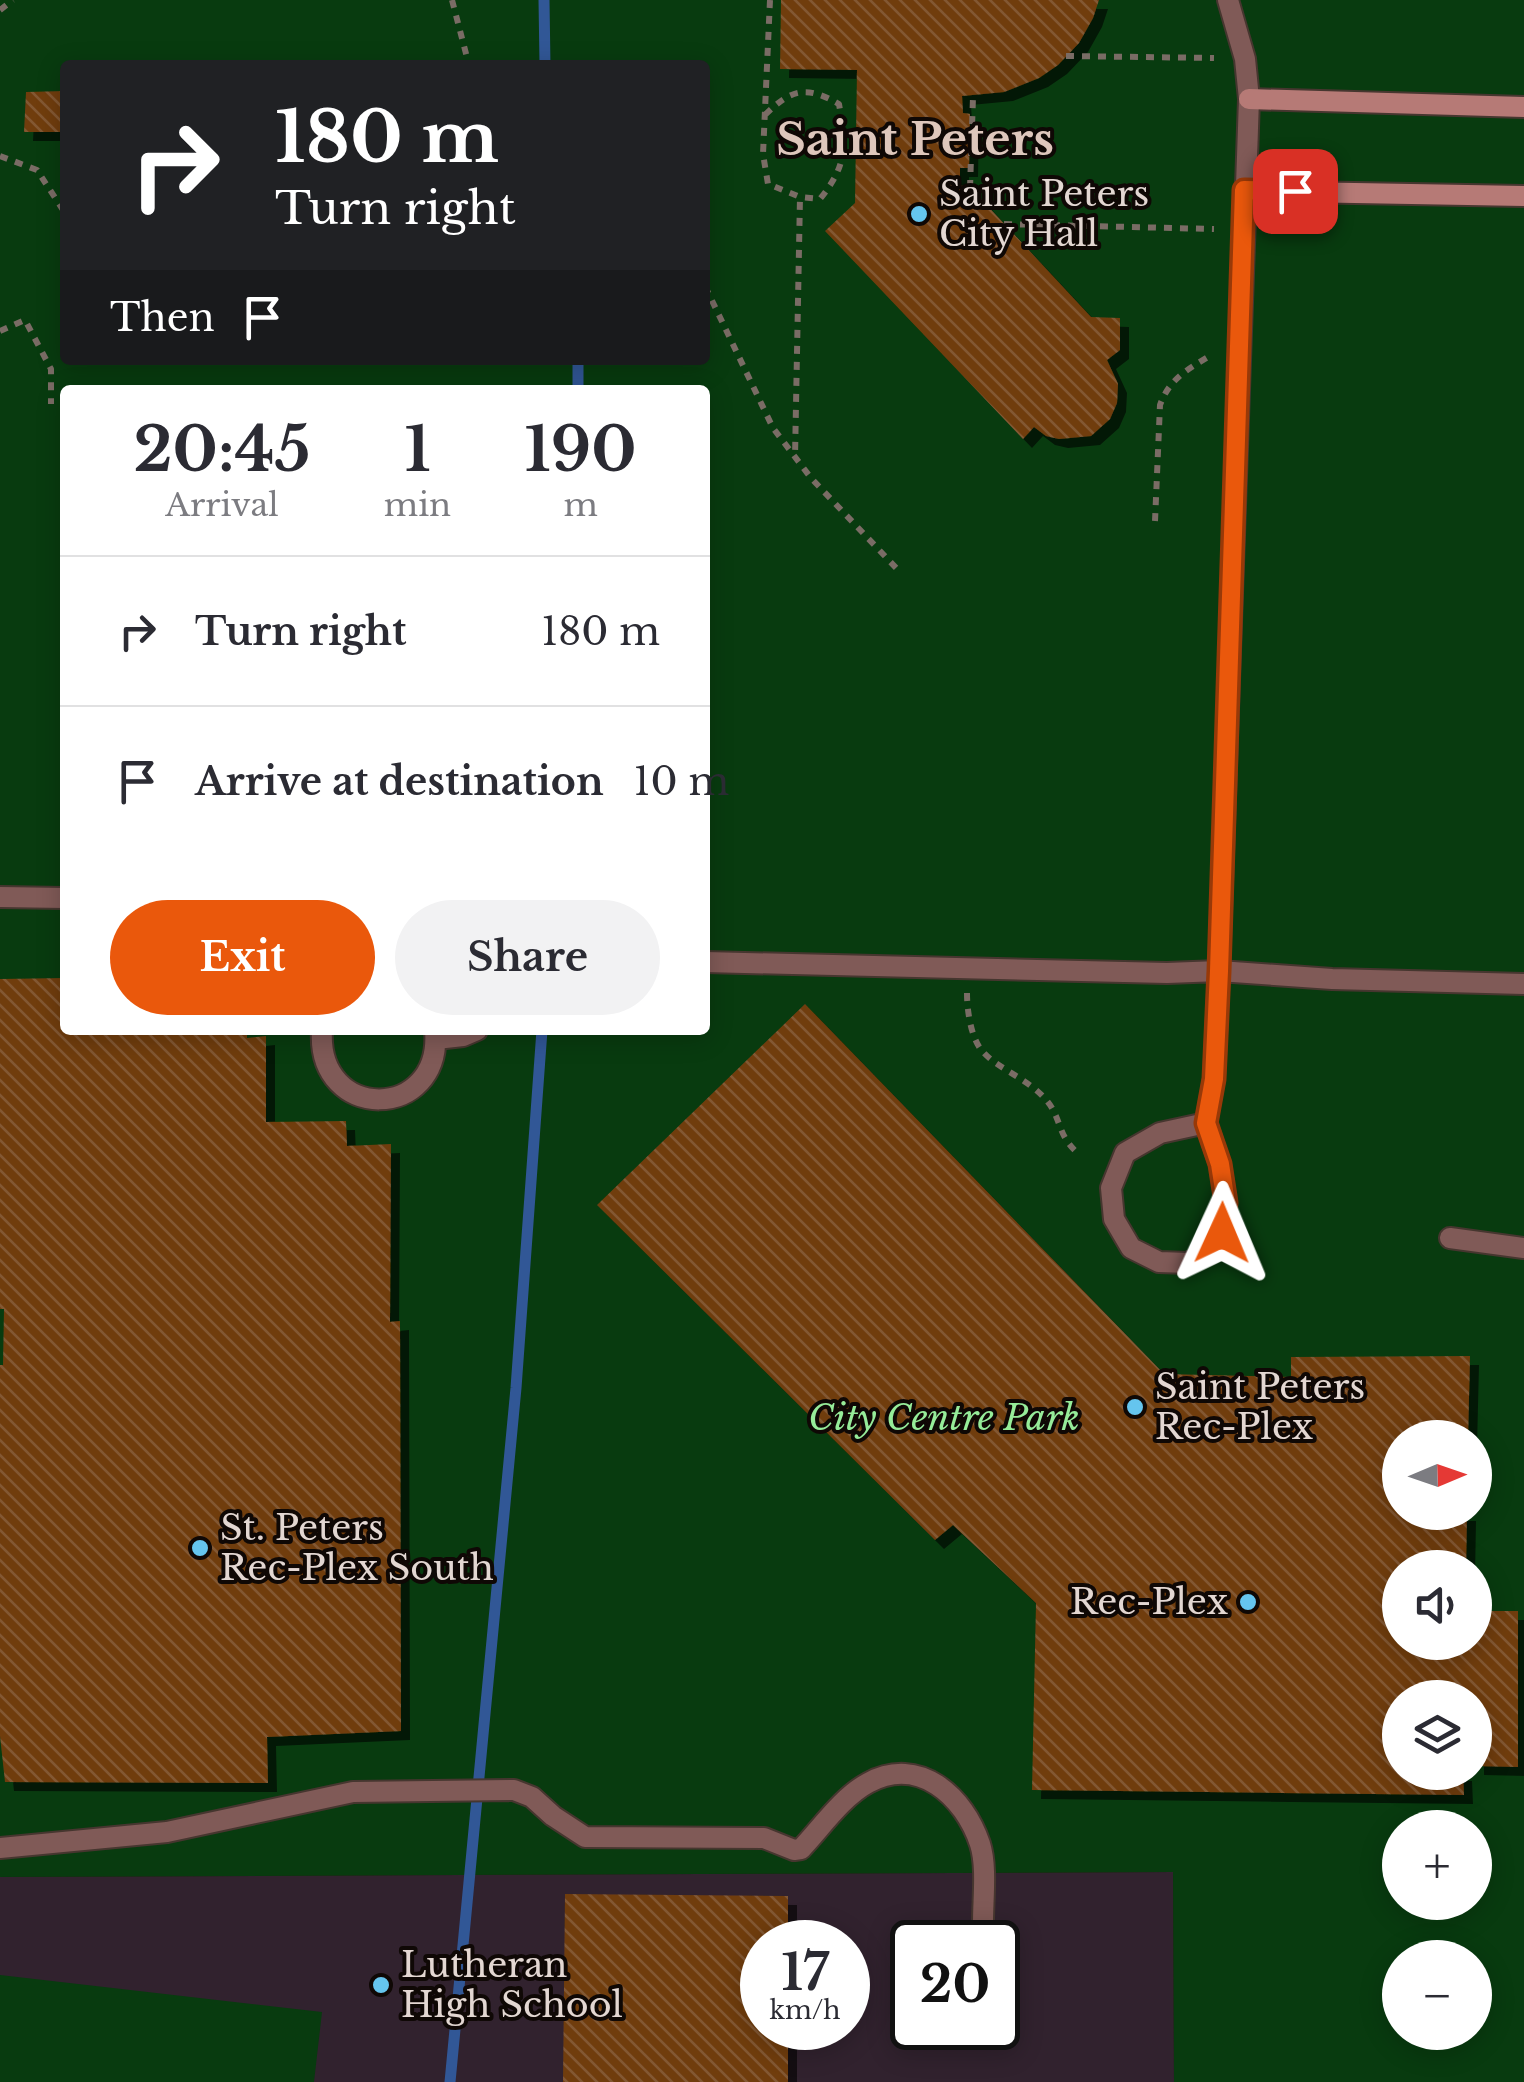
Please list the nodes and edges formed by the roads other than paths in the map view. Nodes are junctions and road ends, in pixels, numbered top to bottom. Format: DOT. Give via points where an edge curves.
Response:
graph roads {
  1 [pos="1228,0"];
  2 [pos="1249,99"];
  3 [pos="1524,107"];
  4 [pos="1244,190"];
  5 [pos="1524,196"];
  6 [pos="0,897"];
  7 [pos="60,898"];
  8 [pos="710,962"];
  9 [pos="1219,971"];
  10 [pos="1524,984"];
  11 [pos="322,1035"];
  12 [pos="435,1035"];
  13 [pos="1206,1123"];
  14 [pos="1450,1238"];
  15 [pos="1524,1248"];
  16 [pos="0,1848"];
  17 [pos="983,1920"];
  1 -- 2 [label="lane"];
  2 -- 3 [label="street"];
  2 -- 4 [label="lane"];
  4 -- 5 [label="street"];
  4 -- 9 [label="lane"];
  6 -- 7 [label="lane"];
  8 -- 9 [label="lane"];
  9 -- 10 [label="lane"];
  9 -- 13 [label="lane"];
  11 -- 12 [label="lane" via="327,1068 338,1084 371,1100 408,1092 422,1080 432,1064"];
  13 -- 13 [label="lane" via="1160,1133 1124,1153 1111,1188 1114,1219 1131,1248 1158,1262 1188,1262 1209,1252 1222,1233 1226,1203"];
  14 -- 15 [label="lane"];
  16 -- 17 [label="lane" via="166,1832 353,1792 514,1790 585,1836 764,1838 794,1850 864,1784 911,1774 943,1786 972,1826 982,1848"];
}
